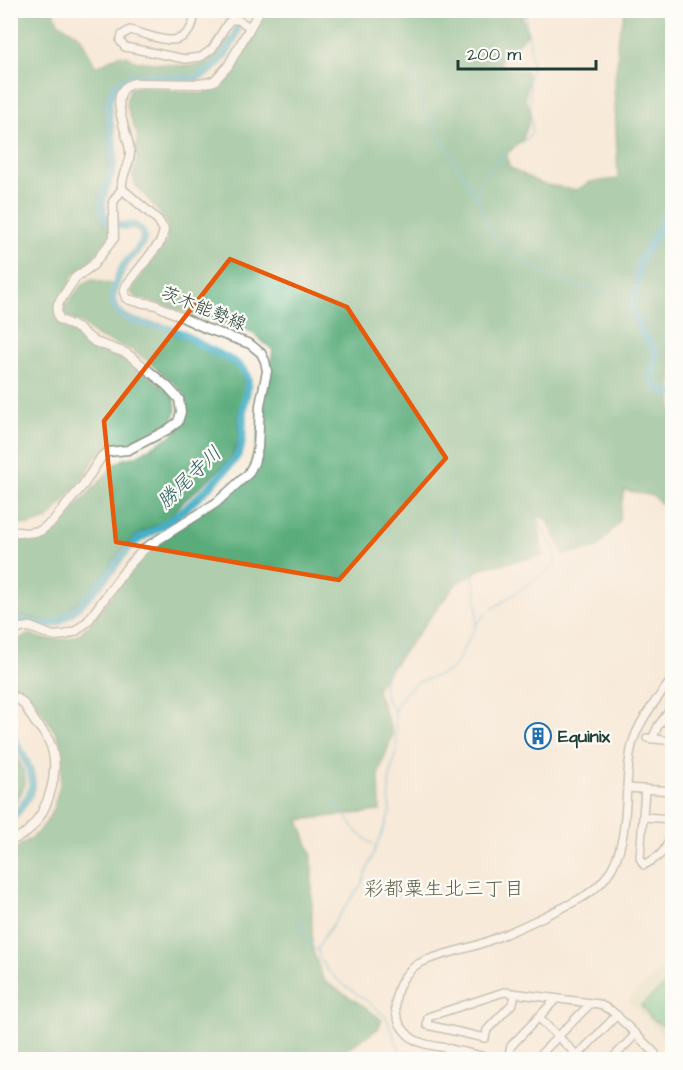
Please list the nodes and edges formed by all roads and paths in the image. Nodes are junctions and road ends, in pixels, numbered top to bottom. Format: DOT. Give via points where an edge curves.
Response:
graph roads {
  1 [pos="194,10"];
  2 [pos="260,10"];
  3 [pos="247,25"];
  4 [pos="122,189"];
  5 [pos="10,531"];
  6 [pos="10,636"];
  7 [pos="672,679"];
  8 [pos="10,695"];
  9 [pos="672,707"];
  10 [pos="672,741"];
  11 [pos="627,788"];
  12 [pos="645,789"];
  13 [pos="672,791"];
  14 [pos="644,816"];
  15 [pos="672,819"];
  16 [pos="672,832"];
  17 [pos="10,841"];
  18 [pos="515,994"];
  19 [pos="556,999"];
  20 [pos="591,1003"];
  21 [pos="617,1015"];
  22 [pos="538,1017"];
  23 [pos="636,1034"];
  24 [pos="558,1037"];
  25 [pos="451,1050"];
  26 [pos="577,1058"];
  27 [pos="406,1059"];
  28 [pos="417,1059"];
  29 [pos="449,1059"];
  30 [pos="495,1059"];
  31 [pos="507,1059"];
  32 [pos="538,1059"];
  33 [pos="611,1059"];
  34 [pos="650,1059"];
  1 -- 3 [label="street" via="191,30 181,38 170,40 130,30 122,34 120,41 125,47 185,59 201,57 212,49 231,20"];
  2 -- 3 [label="main road"];
  3 -- 4 [label="main road" via="228,66 214,81 134,83 122,90 120,111 130,152 121,178"];
  4 -- 5 [label="main road" via="113,202 114,238 93,266 75,278 57,312 59,319 79,328 95,342 126,353 168,387 179,399 178,422 128,450 102,456 83,485 40,531"];
  4 -- 6 [label="main road, 茨木能勢線" via="164,230 161,241 126,286 126,298 148,302 250,344 266,361 255,463 216,503 145,548 76,631 53,636 30,627 20,628"];
  7 -- 11 [label="street" via="637,731"];
  8 -- 17 [label="main road" via="22,700 44,732 50,742 53,764 50,794 41,814 26,832"];
  9 -- 10 [label="street" via="649,738"];
  11 -- 12 [label="street"];
  11 -- 25 [label="street" via="619,854 608,874 591,892 499,937 419,964 405,975 397,990 395,1007 399,1022 416,1040"];
  12 -- 13 [label="street"];
  12 -- 14 [label="street"];
  14 -- 15 [label="street"];
  14 -- 16 [label="street" via="640,858 644,865 664,852"];
  18 -- 18 [label="street" via="504,992 428,1017 427,1025 485,1038 487,1030 513,1003"];
  18 -- 19 [label="street"];
  19 -- 20 [label="street"];
  19 -- 22 [label="street"];
  20 -- 21 [label="street" via="607,1007"];
  20 -- 24 [label="street"];
  21 -- 23 [label="street"];
  21 -- 26 [label="street"];
  22 -- 24 [label="street"];
  22 -- 31 [label="street" via="511,1046"];
  23 -- 33 [label="street"];
  23 -- 34 [label="street" via="656,1053"];
  24 -- 26 [label="street"];
  24 -- 32 [label="street"];
  25 -- 29 [label="street"];
  25 -- 30 [label="street"];
  27 -- 28 [label="street"];
}
